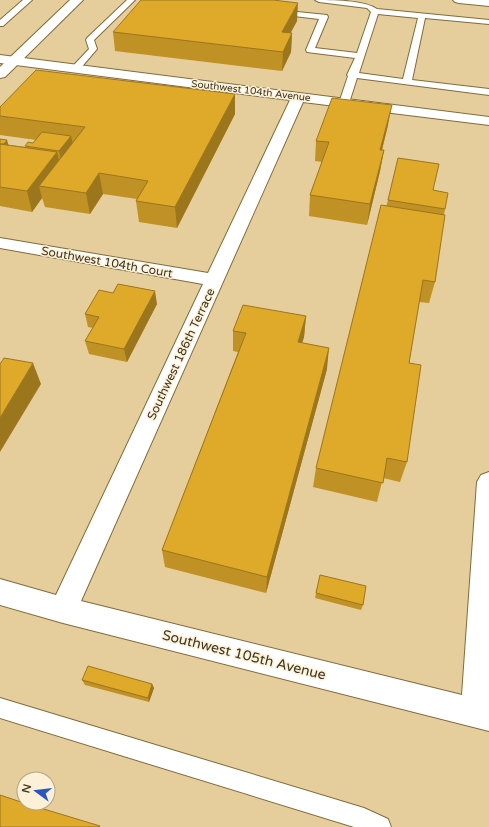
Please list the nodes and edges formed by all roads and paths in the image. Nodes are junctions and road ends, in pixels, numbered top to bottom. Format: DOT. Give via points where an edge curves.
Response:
graph roads {
  1 [pos="28,0"];
  2 [pos="77,0"];
  3 [pos="131,0"];
  4 [pos="319,0"];
  5 [pos="376,0"];
  6 [pos="459,0"];
  7 [pos="489,3"];
  8 [pos="372,8"];
  9 [pos="271,11"];
  10 [pos="422,16"];
  11 [pos="489,22"];
  12 [pos="0,24"];
  13 [pos="359,56"];
  14 [pos="7,60"];
  15 [pos="76,68"];
  16 [pos="0,74"];
  17 [pos="352,75"];
  18 [pos="407,82"];
  19 [pos="489,92"];
  20 [pos="298,97"];
  21 [pos="344,103"];
  22 [pos="489,121"];
  23 [pos="0,243"];
  24 [pos="214,280"];
  25 [pos="489,482"];
  26 [pos="0,592"];
  27 [pos="63,610"];
  28 [pos="0,708"];
  29 [pos="483,714"];
  30 [pos="380,827"];
  1 -- 12 [label="lane"];
  2 -- 14 [label="street"];
  3 -- 15 [label="lane" via="90,40 93,49"];
  4 -- 8 [label="lane"];
  5 -- 8 [label="lane"];
  6 -- 7 [label="street"];
  8 -- 10 [label="lane"];
  8 -- 13 [label="lane"];
  9 -- 13 [label="lane" via="324,17 310,50"];
  10 -- 11 [label="lane"];
  10 -- 18 [label="lane"];
  13 -- 17 [label="lane"];
  14 -- 15 [label="street, Southwest 104th Avenue"];
  14 -- 16 [label="street"];
  15 -- 20 [label="street, Southwest 104th Avenue"];
  17 -- 18 [label="lane"];
  17 -- 21 [label="lane"];
  18 -- 19 [label="lane"];
  20 -- 21 [label="street, Southwest 104th Avenue"];
  20 -- 24 [label="street, Southwest 186th Terrace"];
  21 -- 22 [label="street, Southwest 104th Avenue"];
  23 -- 24 [label="street, Southwest 104th Court"];
  24 -- 27 [label="street, Southwest 186th Terrace"];
  25 -- 29 [label="street"];
  26 -- 27 [label="street, Southwest 105th Avenue"];
  27 -- 29 [label="street, Southwest 105th Avenue"];
  28 -- 30 [label="lane" via="364,819"];
}
